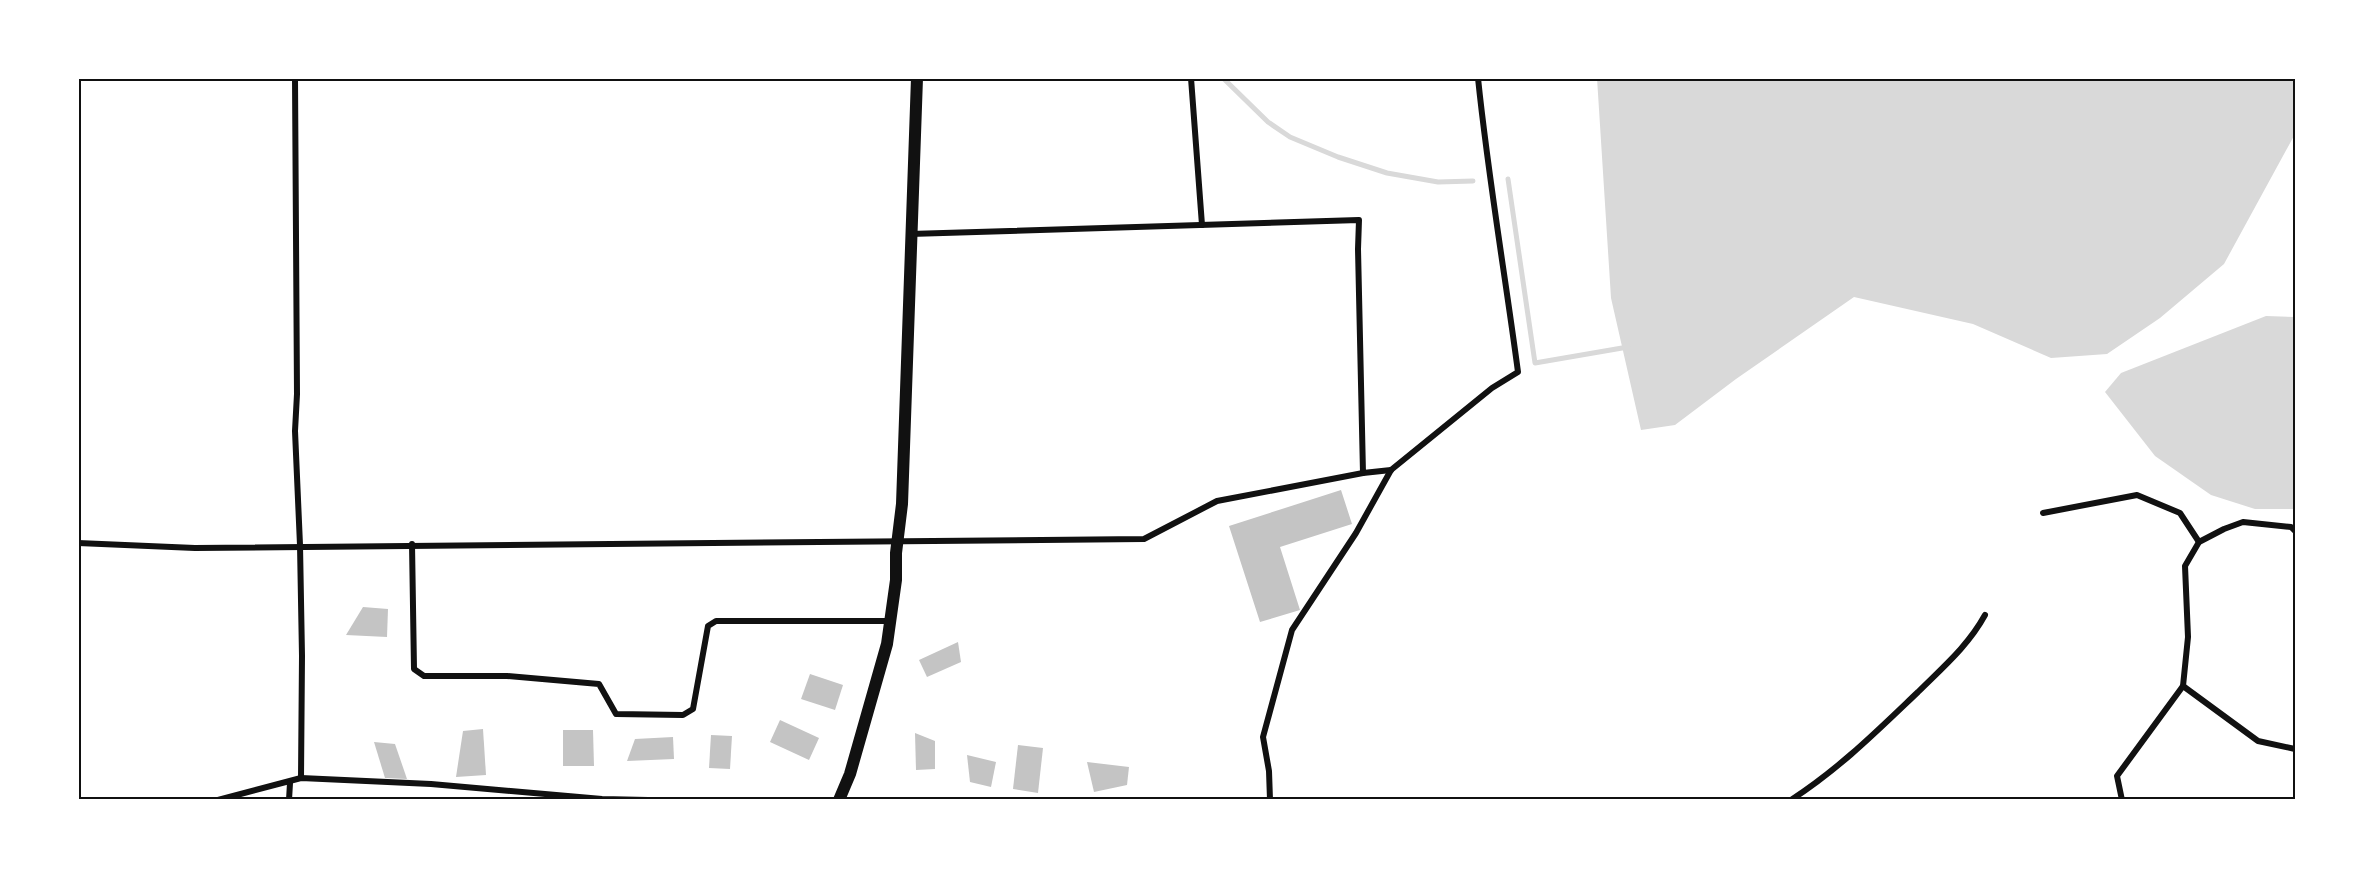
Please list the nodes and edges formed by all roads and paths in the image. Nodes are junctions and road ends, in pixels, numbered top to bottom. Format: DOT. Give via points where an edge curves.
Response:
graph roads {
  1 [pos="295,78"];
  2 [pos="917,78"];
  3 [pos="1191,78"];
  4 [pos="1478,78"];
  5 [pos="1202,225"];
  6 [pos="910,234"];
  7 [pos="1390,470"];
  8 [pos="1363,473"];
  9 [pos="2043,513"];
  10 [pos="2295,531"];
  11 [pos="897,541"];
  12 [pos="2199,542"];
  13 [pos="78,543"];
  14 [pos="412,544"];
  15 [pos="300,545"];
  16 [pos="1985,615"];
  17 [pos="890,621"];
  18 [pos="2183,686"];
  19 [pos="2295,749"];
  20 [pos="301,778"];
  21 [pos="290,783"];
  22 [pos="218,800"];
  23 [pos="289,800"];
  24 [pos="648,800"];
  25 [pos="839,800"];
  26 [pos="1270,800"];
  27 [pos="1791,800"];
  28 [pos="2122,800"];
  1 -- 15 [label="street" via="295,431"];
  2 -- 6 [label="main road"];
  3 -- 5 [label="street"];
  4 -- 7 [label="street" via="1518,372 1492,388"];
  5 -- 6 [label="street"];
  5 -- 8 [label="street" via="1359,220"];
  6 -- 11 [label="main road" via="902,504"];
  7 -- 8 [label="street"];
  7 -- 26 [label="street" via="1356,532 1293,630 1263,736"];
  8 -- 11 [label="street" via="1217,501 1144,538"];
  9 -- 12 [label="street" via="2138,495 2180,513"];
  10 -- 12 [label="street" via="2291,527 2243,522"];
  11 -- 14 [label="street"];
  11 -- 17 [label="main road"];
  12 -- 18 [label="street" via="2185,566 2188,637"];
  13 -- 15 [label="street" via="195,548"];
  14 -- 15 [label="street"];
  14 -- 17 [label="street" via="414,669 424,676 507,676 599,684 616,714 683,715 693,709 708,626 716,621"];
  15 -- 20 [label="street"];
  16 -- 27 [label="street" via="1962,649 1866,743"];
  17 -- 25 [label="main road" via="867,715"];
  18 -- 19 [label="street" via="2258,741"];
  18 -- 28 [label="street" via="2117,776"];
  20 -- 21 [label="street"];
  20 -- 24 [label="street"];
  21 -- 22 [label="street"];
  21 -- 23 [label="street"];
}
